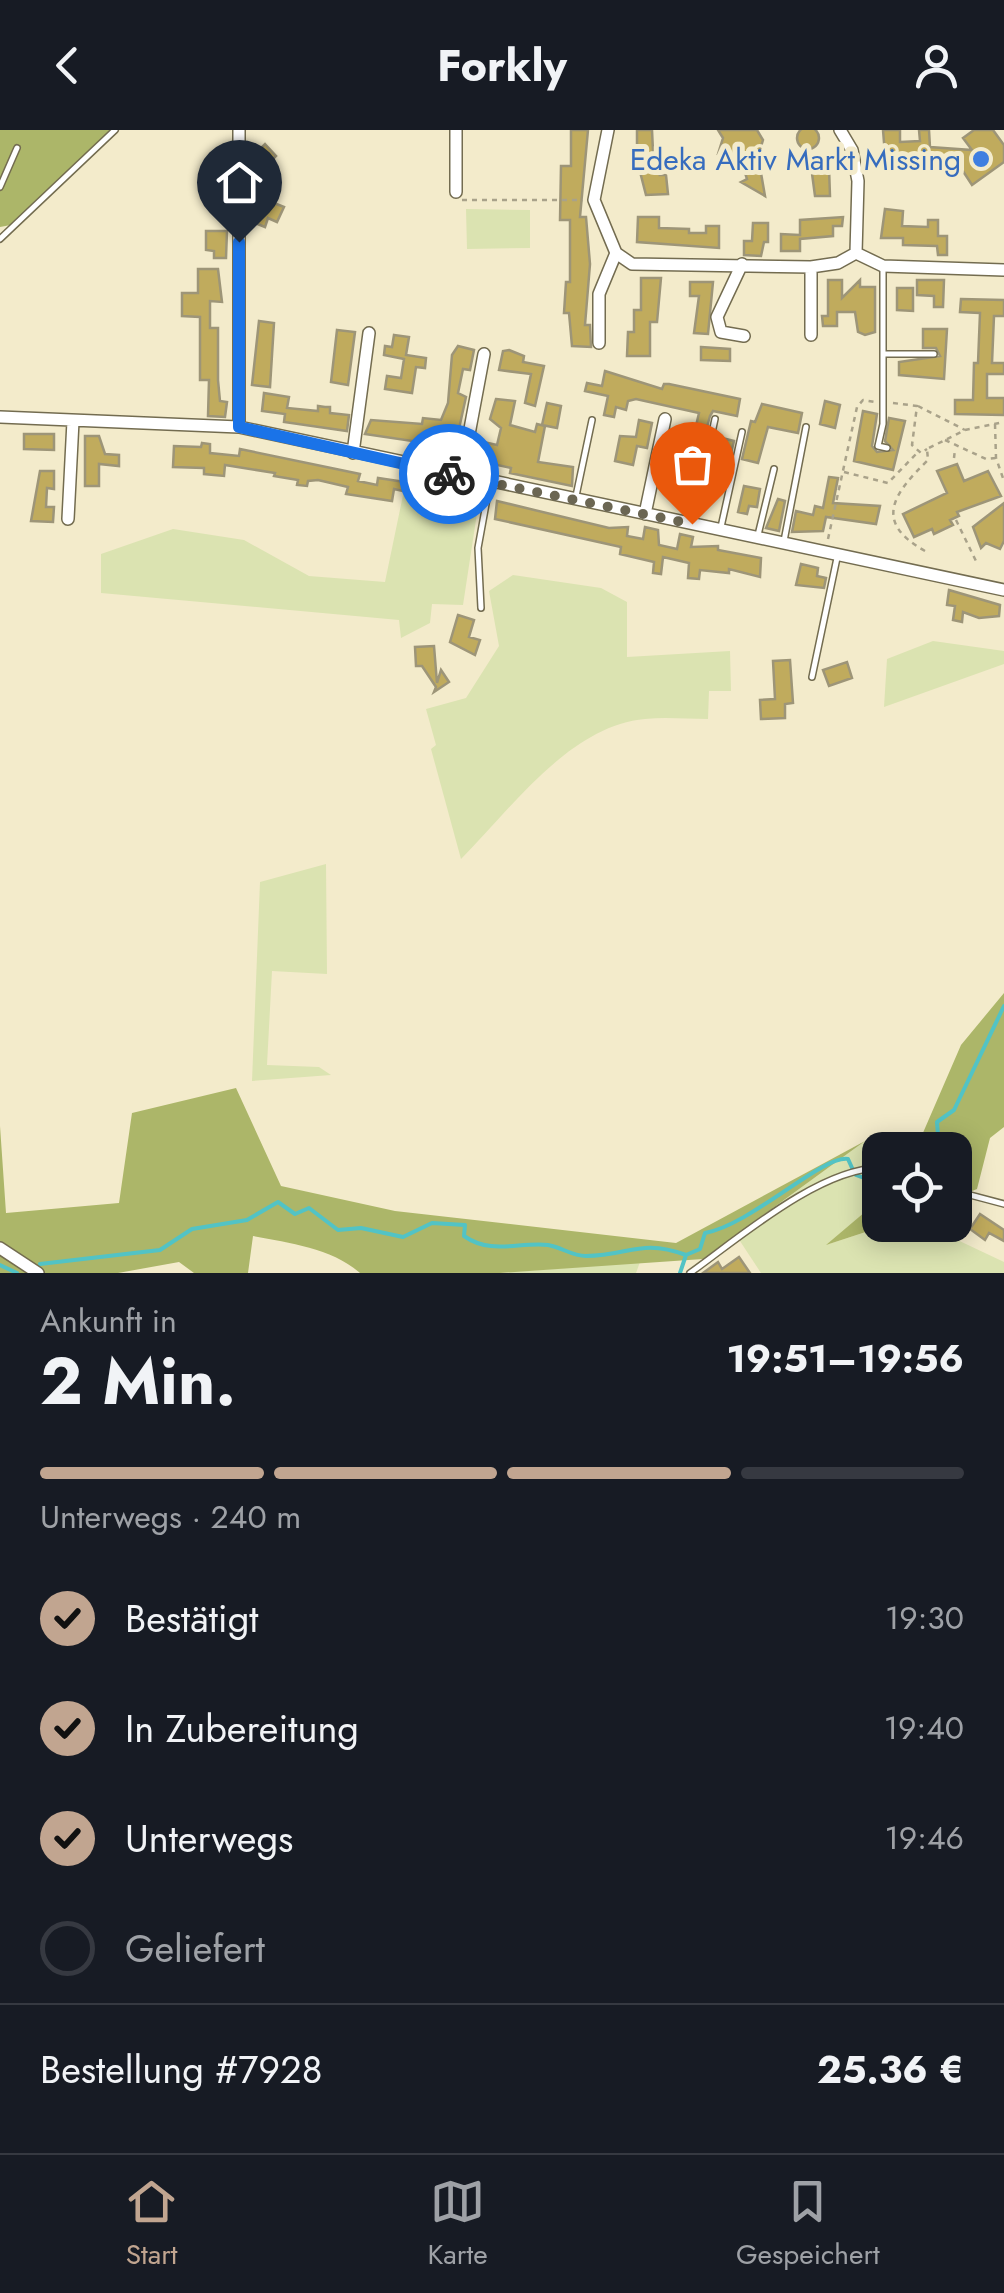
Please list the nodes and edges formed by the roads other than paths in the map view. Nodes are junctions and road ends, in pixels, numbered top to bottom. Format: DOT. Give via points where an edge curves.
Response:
graph roads {
  1 [pos="115,130"];
  2 [pos="240,130"];
  3 [pos="456,130"];
  4 [pos="608,130"];
  5 [pos="840,130"];
  6 [pos="16,148"];
  7 [pos="0,187"];
  8 [pos="456,192"];
  9 [pos="0,238"];
  10 [pos="856,252"];
  11 [pos="616,253"];
  12 [pos="742,264"];
  13 [pos="884,266"];
  14 [pos="811,268"];
  15 [pos="1004,270"];
  16 [pos="370,333"];
  17 [pos="811,335"];
  18 [pos="744,336"];
  19 [pos="598,342"];
  20 [pos="484,354"];
  21 [pos="883,354"];
  22 [pos="934,354"];
  23 [pos="0,417"];
  24 [pos="665,419"];
  25 [pos="715,419"];
  26 [pos="592,420"];
  27 [pos="73,421"];
  28 [pos="806,426"];
  29 [pos="239,427"];
  30 [pos="742,432"];
  31 [pos="887,448"];
  32 [pos="353,453"];
  33 [pos="774,469"];
  34 [pos="461,477"];
  35 [pos="490,482"];
  36 [pos="576,499"];
  37 [pos="645,514"];
  38 [pos="68,519"];
  39 [pos="692,524"];
  40 [pos="720,530"];
  41 [pos="757,538"];
  42 [pos="784,544"];
  43 [pos="832,553"];
  44 [pos="1004,590"];
  45 [pos="481,608"];
  46 [pos="812,677"];
  47 [pos="862,1168"];
  48 [pos="972,1196"];
  49 [pos="1004,1204"];
  50 [pos="0,1248"];
  51 [pos="38,1273"];
  52 [pos="690,1273"];
  1 -- 9 [label="lane"];
  2 -- 29 [label="street"];
  3 -- 8 [label="street"];
  4 -- 11 [label="street" via="594,200"];
  5 -- 10 [label="street" via="858,181"];
  6 -- 7 [label="lane"];
  10 -- 13 [label="street"];
  10 -- 14 [label="street" via="838,264"];
  11 -- 12 [label="street" via="632,264"];
  11 -- 19 [label="street" via="599,294"];
  12 -- 14 [label="street"];
  12 -- 18 [label="street" via="717,316 722,332"];
  13 -- 15 [label="street"];
  13 -- 21 [label="lane"];
  14 -- 17 [label="street"];
  16 -- 32 [label="street"];
  20 -- 34 [label="street"];
  21 -- 22 [label="lane"];
  21 -- 31 [label="lane" via="878,446"];
  23 -- 27 [label="street"];
  24 -- 37 [label="street"];
  25 -- 39 [label="lane"];
  26 -- 36 [label="lane"];
  27 -- 29 [label="street"];
  27 -- 38 [label="street"];
  28 -- 42 [label="lane"];
  29 -- 32 [label="street"];
  30 -- 40 [label="lane"];
  32 -- 34 [label="street"];
  33 -- 41 [label="lane"];
  34 -- 35 [label="street"];
  35 -- 36 [label="street"];
  35 -- 45 [label="lane" via="478,548"];
  36 -- 37 [label="street"];
  37 -- 39 [label="street"];
  39 -- 40 [label="street"];
  40 -- 41 [label="street"];
  41 -- 42 [label="street"];
  42 -- 43 [label="street"];
  43 -- 44 [label="street"];
  43 -- 46 [label="lane"];
  47 -- 52 [label="lane" via="824,1183"];
  48 -- 49 [label="lane"];
  50 -- 51 [label="street"];
}
